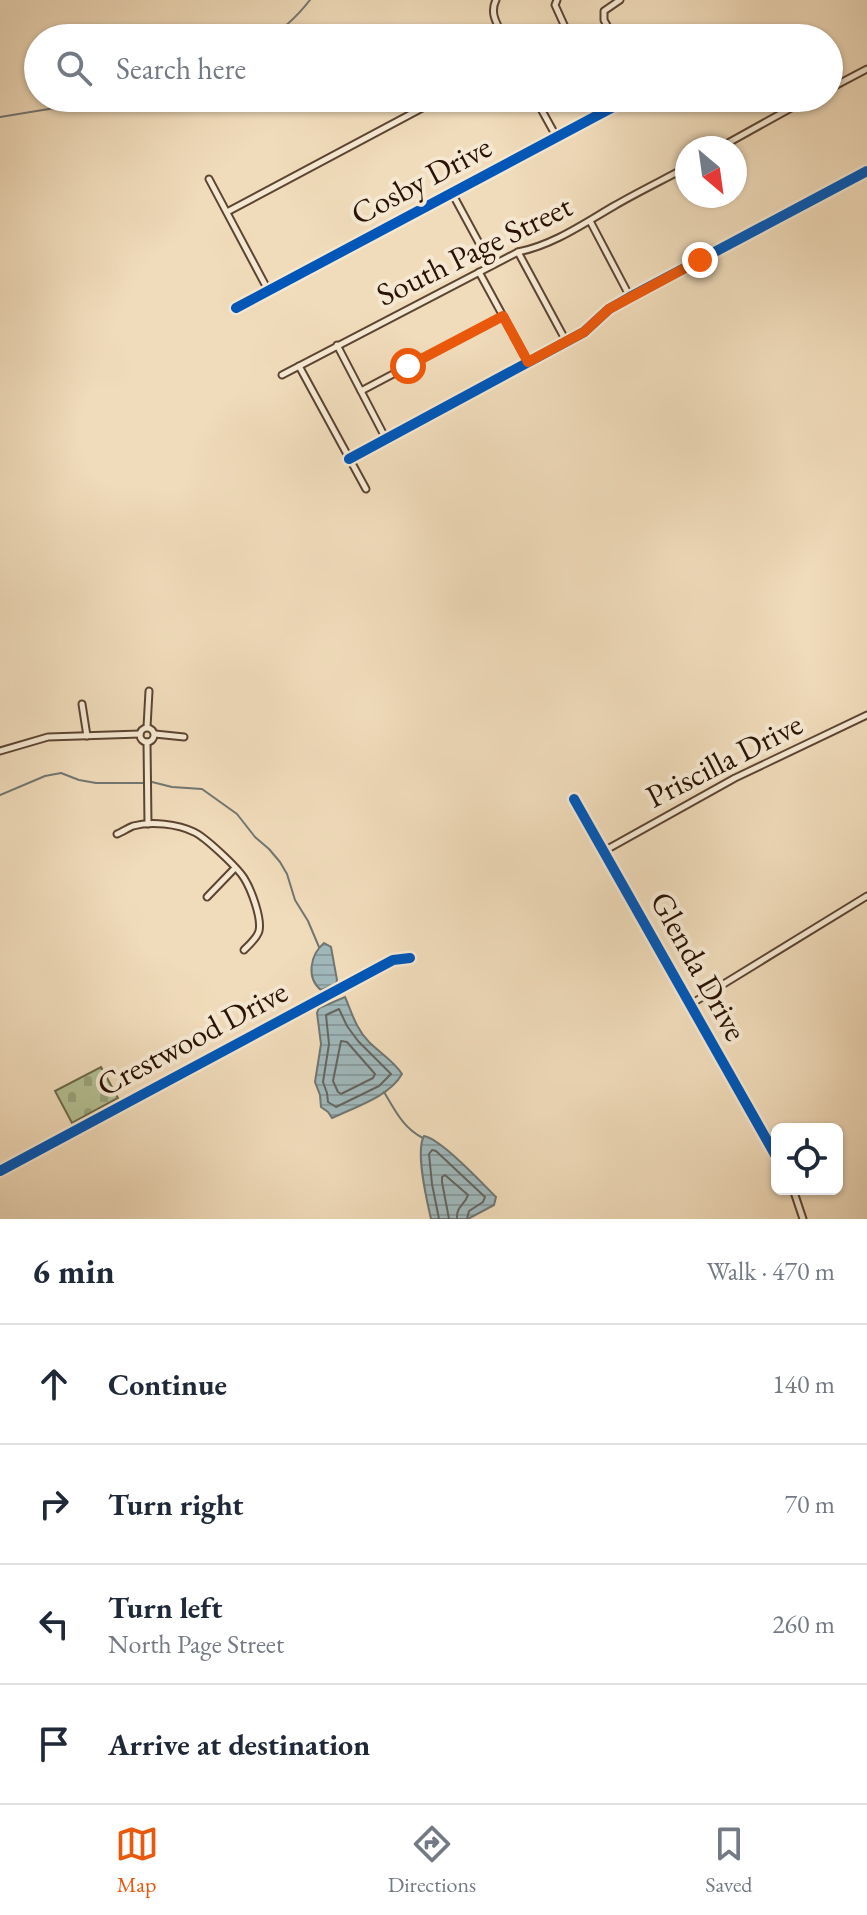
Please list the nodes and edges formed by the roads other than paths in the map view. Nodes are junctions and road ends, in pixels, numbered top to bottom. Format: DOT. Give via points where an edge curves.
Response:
graph roads {
  1 [pos="496,0"];
  2 [pos="557,0"];
  3 [pos="620,0"];
  4 [pos="497,24"];
  5 [pos="564,24"];
  6 [pos="606,24"];
  7 [pos="867,69"];
  8 [pos="843,82"];
  9 [pos="415,112"];
  10 [pos="543,112"];
  11 [pos="604,112"];
  12 [pos="784,112"];
  13 [pos="556,136"];
  14 [pos="741,136"];
  15 [pos="867,171"];
  16 [pos="675,173"];
  17 [pos="209,179"];
  18 [pos="452,193"];
  19 [pos="227,212"];
  20 [pos="590,221"];
  21 [pos="518,252"];
  22 [pos="491,265"];
  23 [pos="479,272"];
  24 [pos="268,290"];
  25 [pos="630,297"];
  26 [pos="236,308"];
  27 [pos="503,316"];
  28 [pos="566,341"];
  29 [pos="337,345"];
  30 [pos="528,362"];
  31 [pos="299,366"];
  32 [pos="282,375"];
  33 [pos="361,391"];
  34 [pos="386,439"];
  35 [pos="349,459"];
  36 [pos="366,489"];
  37 [pos="149,691"];
  38 [pos="82,704"];
  39 [pos="867,715"];
  40 [pos="147,727"];
  41 [pos="140,734"];
  42 [pos="155,734"];
  43 [pos="87,736"];
  44 [pos="184,737"];
  45 [pos="147,742"];
  46 [pos="0,751"];
  47 [pos="574,799"];
  48 [pos="148,824"];
  49 [pos="117,834"];
  50 [pos="604,851"];
  51 [pos="235,868"];
  52 [pos="867,896"];
  53 [pos="207,897"];
  54 [pos="244,950"];
  55 [pos="410,958"];
  56 [pos="691,1004"];
  57 [pos="771,1147"];
  58 [pos="0,1171"];
  59 [pos="795,1195"];
  60 [pos="803,1219"];
  1 -- 4 [label="street"];
  2 -- 5 [label="street"];
  3 -- 6 [label="street" via="604,11"];
  7 -- 8 [label="street"];
  9 -- 19 [label="street"];
  10 -- 13 [label="street"];
  11 -- 13 [label="street, Cosby Drive"];
  12 -- 14 [label="street"];
  13 -- 18 [label="street, Cosby Drive"];
  15 -- 25 [label="street"];
  16 -- 20 [label="street, South Page Street"];
  17 -- 19 [label="street"];
  18 -- 22 [label="street"];
  18 -- 24 [label="street, Cosby Drive"];
  19 -- 24 [label="street"];
  20 -- 21 [label="street, South Page Street"];
  20 -- 25 [label="street"];
  21 -- 22 [label="street, South Page Street"];
  21 -- 28 [label="street"];
  22 -- 23 [label="street, South Page Street"];
  23 -- 27 [label="street"];
  23 -- 29 [label="street, South Page Street"];
  24 -- 26 [label="street, Cosby Drive"];
  25 -- 28 [label="street"];
  27 -- 30 [label="street"];
  27 -- 33 [label="street"];
  28 -- 30 [label="street"];
  29 -- 31 [label="street, South Page Street"];
  29 -- 33 [label="street"];
  30 -- 34 [label="street"];
  31 -- 32 [label="street, South Page Street"];
  31 -- 35 [label="street"];
  33 -- 34 [label="street"];
  34 -- 35 [label="street"];
  35 -- 36 [label="street"];
  37 -- 40 [label="street"];
  38 -- 43 [label="street"];
  39 -- 50 [label="street, Priscilla Drive" via="735,778"];
  40 -- 41 [label="street"];
  40 -- 42 [label="street"];
  41 -- 43 [label="street"];
  41 -- 45 [label="street"];
  42 -- 44 [label="street"];
  42 -- 45 [label="street"];
  43 -- 46 [label="street" via="48,737"];
  45 -- 48 [label="street"];
  47 -- 50 [label="street, Glenda Drive"];
  48 -- 49 [label="street"];
  48 -- 51 [label="street" via="196,832"];
  50 -- 56 [label="street, Glenda Drive"];
  51 -- 53 [label="street"];
  51 -- 54 [label="street" via="259,915 259,931"];
  52 -- 56 [label="street"];
  55 -- 58 [label="street, Crestwood Drive" via="393,960"];
  56 -- 57 [label="street, Glenda Drive"];
  59 -- 60 [label="street"];
}
